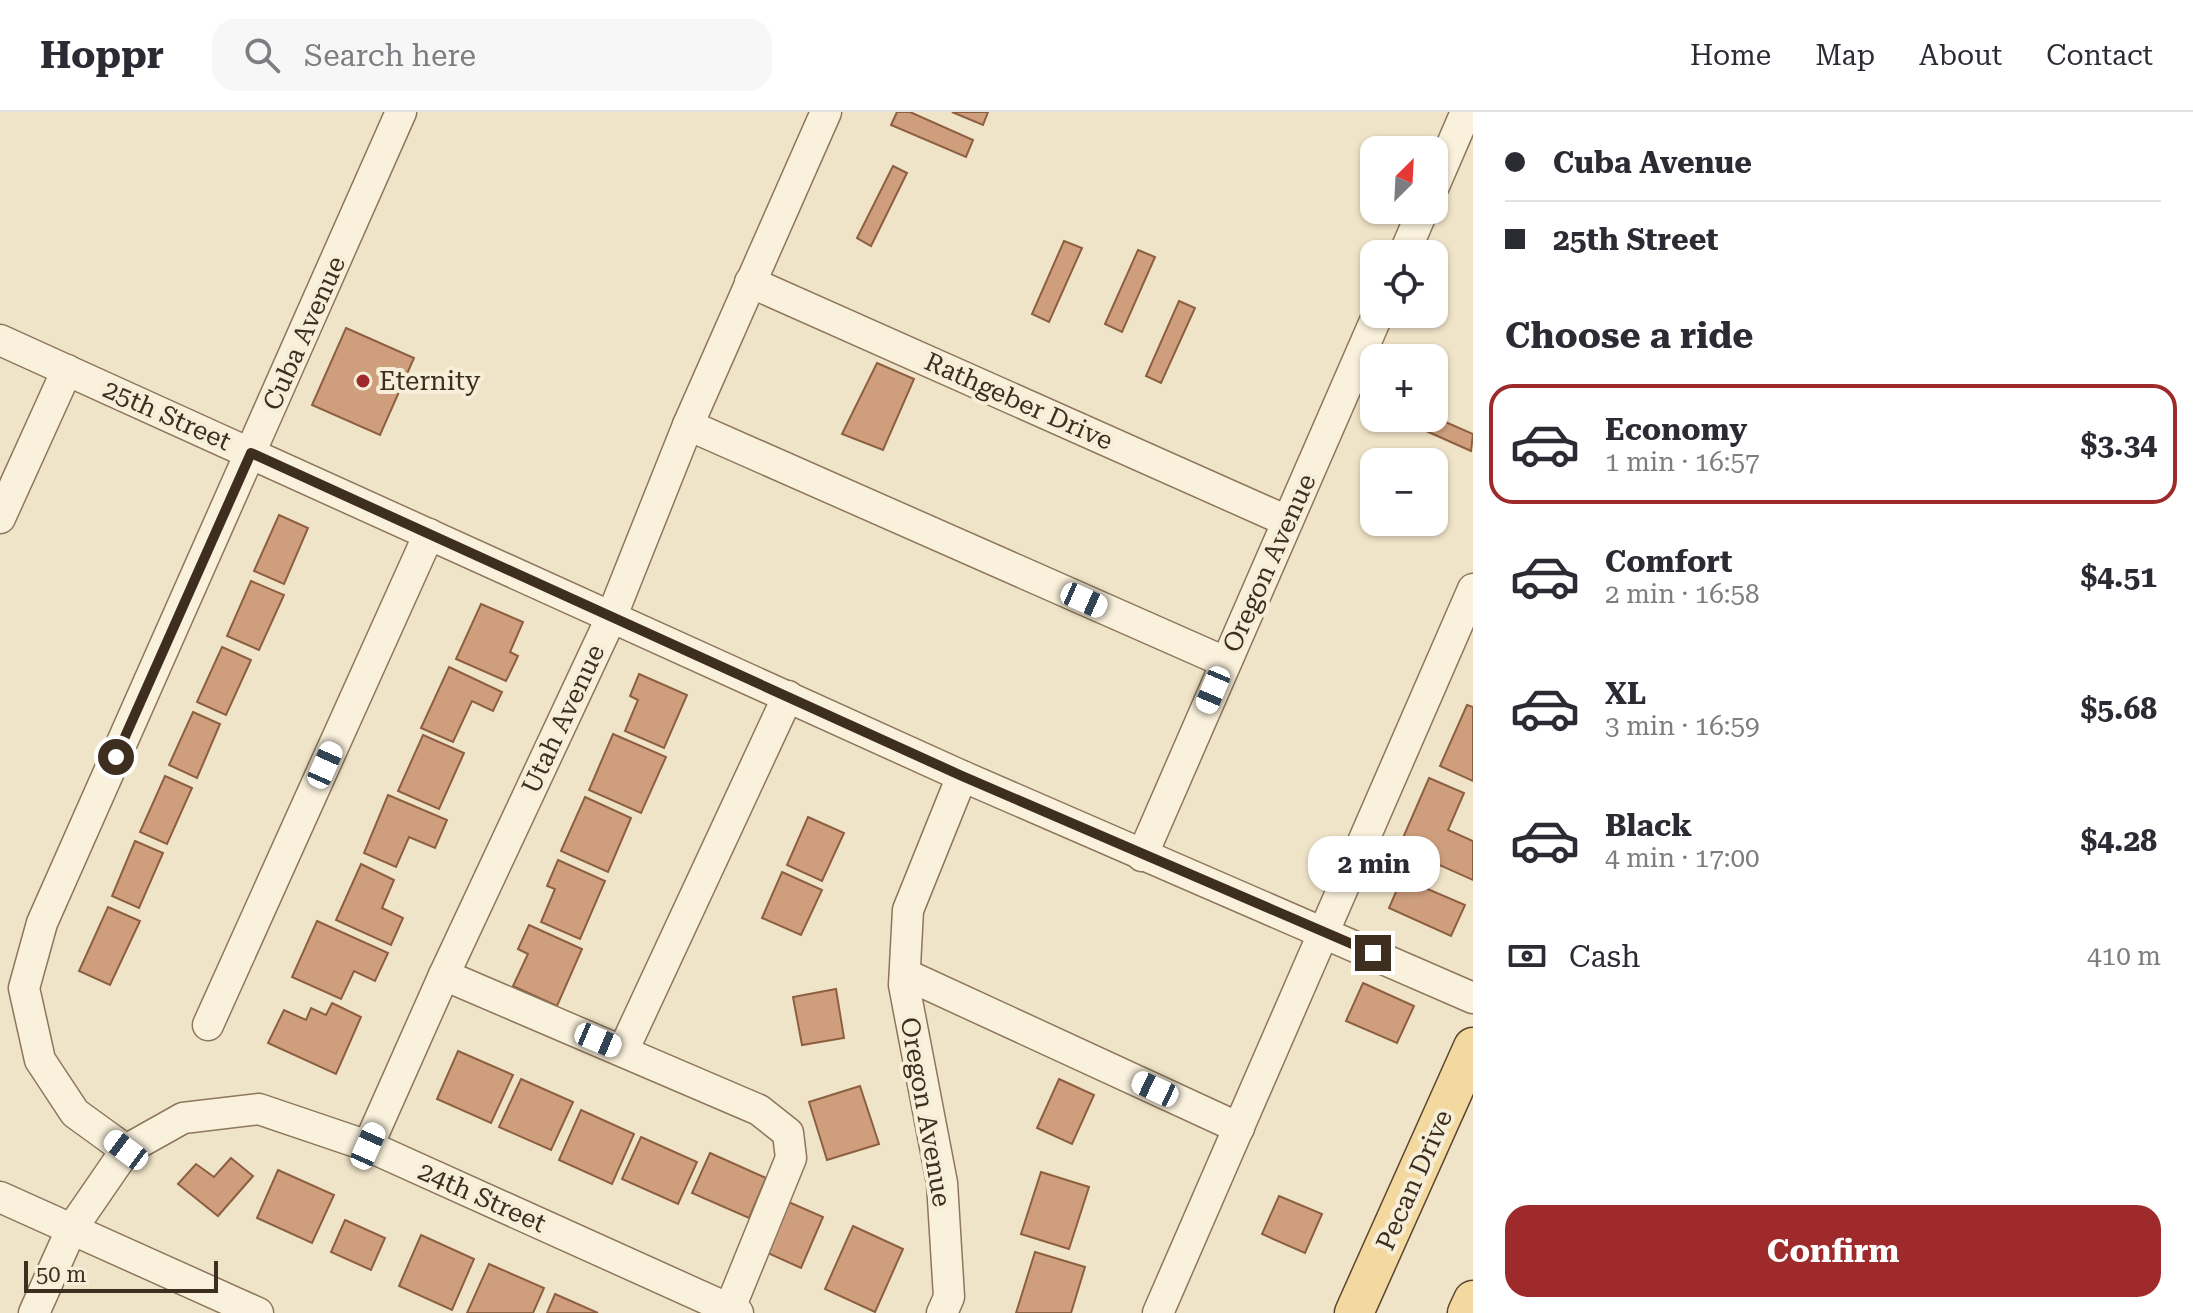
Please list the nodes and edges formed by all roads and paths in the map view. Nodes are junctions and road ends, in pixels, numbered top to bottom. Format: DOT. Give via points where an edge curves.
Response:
graph roads {
  1 [pos="401,112"];
  2 [pos="826,112"];
  3 [pos="1466,112"];
  4 [pos="1448,154"];
  5 [pos="750,282"];
  6 [pos="1372,328"];
  7 [pos="0,340"];
  8 [pos="67,370"];
  9 [pos="688,425"];
  10 [pos="251,453"];
  11 [pos="0,518"];
  12 [pos="1287,521"];
  13 [pos="429,534"];
  14 [pos="1473,589"];
  15 [pos="611,618"];
  16 [pos="1225,662"];
  17 [pos="788,696"];
  18 [pos="962,776"];
  19 [pos="1142,856"];
  20 [pos="1322,931"];
  21 [pos="905,974"];
  22 [pos="444,975"];
  23 [pos="1473,998"];
  24 [pos="208,1025"];
  25 [pos="1473,1047"];
  26 [pos="623,1051"];
  27 [pos="1239,1128"];
  28 [pos="368,1146"];
  29 [pos="126,1150"];
  30 [pos="0,1197"];
  31 [pos="71,1230"];
  32 [pos="1473,1300"];
  33 [pos="732,1312"];
  34 [pos="34,1313"];
  35 [pos="258,1313"];
  36 [pos="942,1313"];
  37 [pos="1158,1313"];
  38 [pos="1354,1313"];
  39 [pos="1467,1313"];
  1 -- 10 [label="street, Cuba Avenue"];
  2 -- 5 [label="street, Utah Avenue"];
  3 -- 4 [label="street"];
  5 -- 9 [label="street, Utah Avenue"];
  5 -- 12 [label="street, Rathgeber Drive"];
  6 -- 12 [label="street, Oregon Avenue"];
  7 -- 8 [label="street, 25th Street"];
  8 -- 10 [label="street, 25th Street"];
  8 -- 11 [label="street"];
  9 -- 15 [label="street, Utah Avenue"];
  9 -- 16 [label="street"];
  10 -- 13 [label="street, 25th Street"];
  10 -- 29 [label="street, Cuba Avenue" via="42,923 24,988 40,1060 75,1113"];
  12 -- 16 [label="street, Oregon Avenue"];
  13 -- 15 [label="street, 25th Street"];
  13 -- 24 [label="street"];
  14 -- 20 [label="street"];
  15 -- 17 [label="street, 25th Street"];
  15 -- 22 [label="street, Utah Avenue"];
  16 -- 19 [label="street, Oregon Avenue"];
  17 -- 18 [label="street, 25th Street"];
  17 -- 26 [label="street"];
  18 -- 19 [label="street, 25th Street"];
  18 -- 21 [label="street, Oregon Avenue" via="908,910"];
  19 -- 20 [label="street, 25th Street"];
  20 -- 23 [label="street, 25th Street"];
  20 -- 27 [label="street"];
  21 -- 27 [label="street"];
  21 -- 36 [label="street, Oregon Avenue" via="942,1183 949,1297"];
  22 -- 26 [label="street"];
  22 -- 28 [label="street, Utah Avenue"];
  25 -- 38 [label="main road, Pecan Drive"];
  26 -- 33 [label="street" via="759,1110 788,1133 791,1158"];
  27 -- 37 [label="street"];
  28 -- 29 [label="street, 24th Street" via="259,1109 183,1118"];
  28 -- 33 [label="street, 24th Street"];
  29 -- 31 [label="street, 24th Street"];
  30 -- 31 [label="street"];
  31 -- 34 [label="street, 24th Street"];
  31 -- 35 [label="street"];
  32 -- 39 [label="main road"];
}
